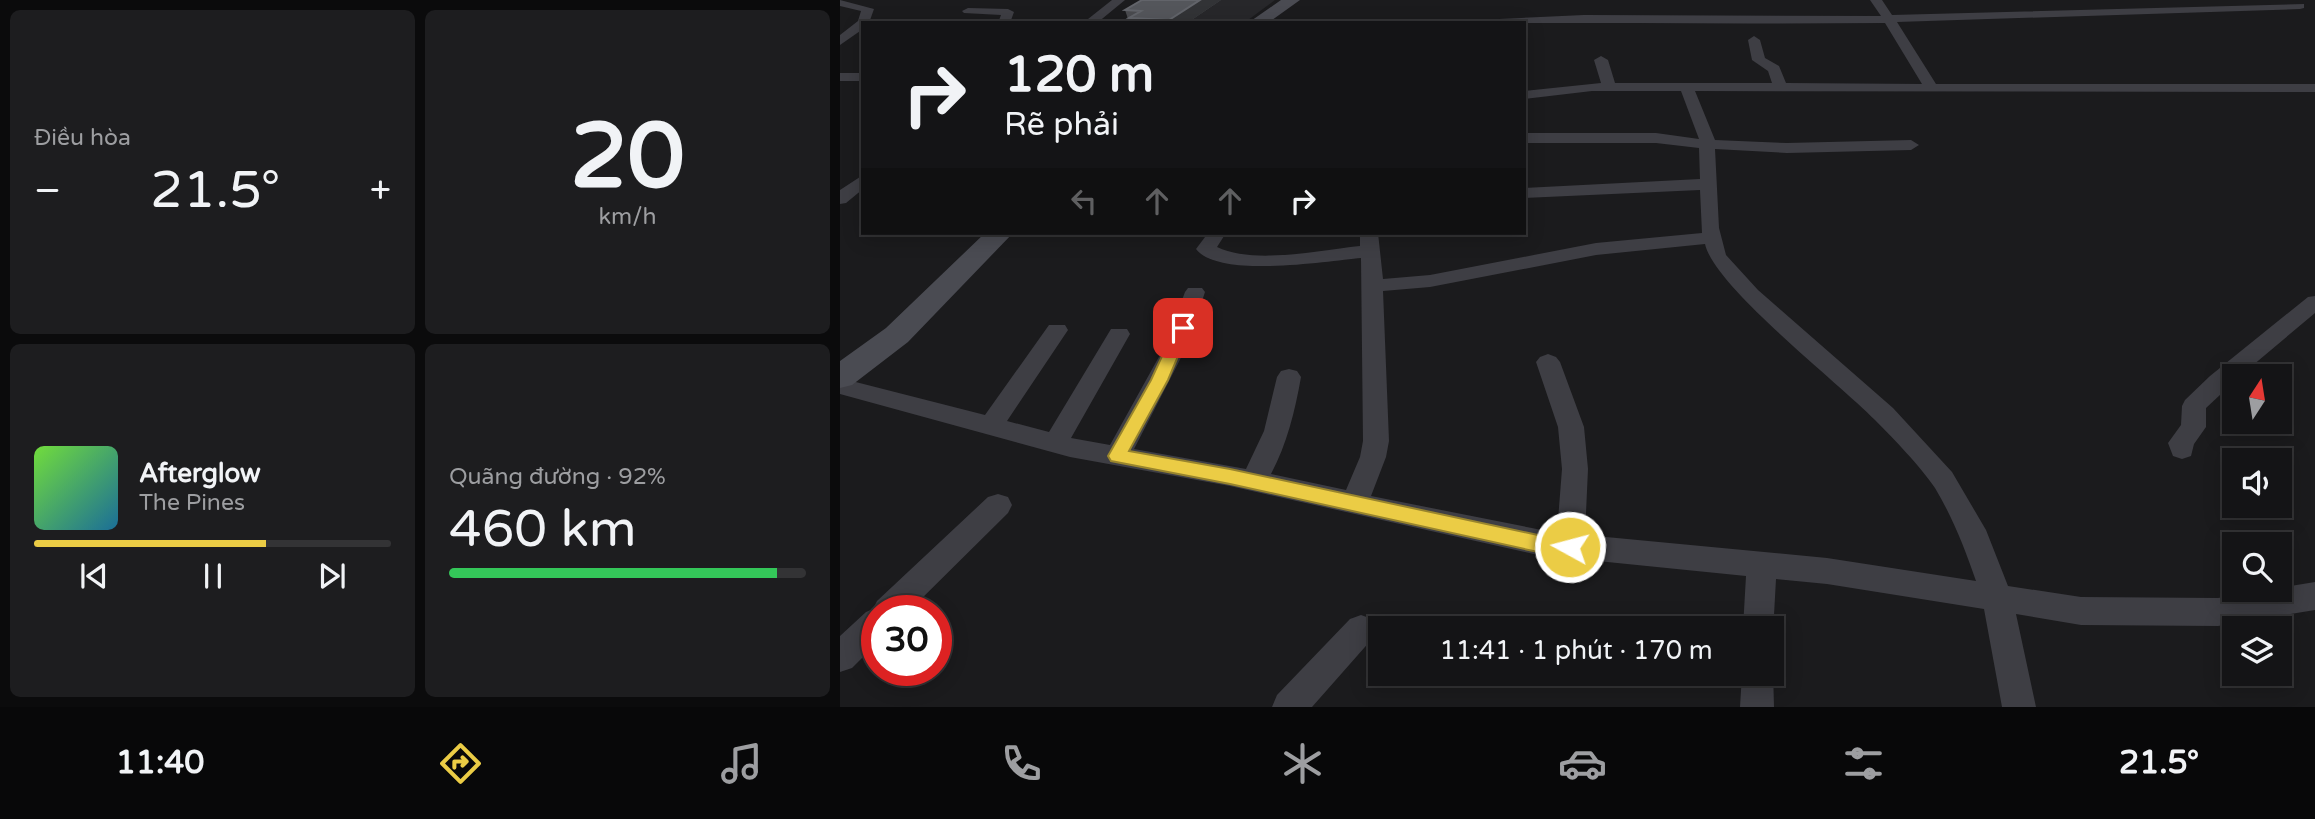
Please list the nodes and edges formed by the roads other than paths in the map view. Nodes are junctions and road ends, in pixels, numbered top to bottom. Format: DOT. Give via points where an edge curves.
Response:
graph roads {
  1 [pos="984,0"];
  2 [pos="1119,0"];
  3 [pos="1292,0"];
  4 [pos="1876,0"];
  5 [pos="2285,0"];
  6 [pos="840,1"];
  7 [pos="1702,3"];
  8 [pos="2300,6"];
  9 [pos="1766,8"];
  10 [pos="2315,12"];
  11 [pos="1889,19"];
  12 [pos="1706,20"];
  13 [pos="864,21"];
  14 [pos="1005,21"];
  15 [pos="1093,21"];
  16 [pos="1259,21"];
  17 [pos="1489,21"];
  18 [pos="1773,21"];
  19 [pos="861,25"];
  20 [pos="861,40"];
  21 [pos="1754,40"];
  22 [pos="840,41"];
  23 [pos="1601,60"];
  24 [pos="840,77"];
  25 [pos="861,77"];
  26 [pos="1609,87"];
  27 [pos="1686,87"];
  28 [pos="1782,88"];
  29 [pos="1932,88"];
  30 [pos="2315,88"];
  31 [pos="1530,91"];
  32 [pos="1526,138"];
  33 [pos="1708,145"];
  34 [pos="1911,145"];
  35 [pos="1709,184"];
  36 [pos="1526,193"];
  37 [pos="998,235"];
  38 [pos="1216,235"];
  39 [pos="1712,238"];
  40 [pos="1370,242"];
  41 [pos="1373,286"];
  42 [pos="1195,292"];
  43 [pos="2315,302"];
  44 [pos="1057,330"];
  45 [pos="1119,334"];
  46 [pos="1548,362"];
  47 [pos="840,377"];
  48 [pos="1289,377"];
  49 [pos="840,386"];
  50 [pos="991,426"];
  51 [pos="1055,443"];
  52 [pos="2182,449"];
  53 [pos="1117,456"];
  54 [pos="1253,481"];
  55 [pos="1354,503"];
  56 [pos="998,505"];
  57 [pos="1570,547"];
  58 [pos="1761,565"];
  59 [pos="905,595"];
  60 [pos="1997,596"];
  61 [pos="2315,596"];
  62 [pos="1759,616"];
  63 [pos="1360,629"];
  64 [pos="861,637"];
  65 [pos="840,657"];
  66 [pos="1758,686"];
  67 [pos="1289,707"];
  68 [pos="1757,707"];
  69 [pos="2019,707"];
  1 -- 14 [label="street" via="968,11 1008,12"];
  2 -- 15 [label="street"];
  3 -- 16 [label="street"];
  4 -- 11 [label="street"];
  5 -- 8 [label="street"];
  6 -- 13 [label="street" via="868,9"];
  7 -- 12 [label="street"];
  8 -- 10 [label="street"];
  8 -- 11 [label="street"];
  9 -- 18 [label="street"];
  11 -- 18 [label="street" via="1826,15"];
  11 -- 29 [label="street"];
  12 -- 17 [label="street" via="1651,13 1518,13"];
  12 -- 18 [label="street"];
  19 -- 22 [label="street"];
  20 -- 22 [label="street"];
  21 -- 28 [label="street" via="1759,60 1774,69"];
  23 -- 26 [label="street"];
  24 -- 25 [label="street"];
  26 -- 27 [label="street"];
  26 -- 31 [label="street"];
  27 -- 28 [label="street"];
  27 -- 33 [label="street"];
  28 -- 29 [label="street"];
  29 -- 30 [label="street"];
  32 -- 33 [label="street" via="1656,138"];
  33 -- 34 [label="street"];
  33 -- 35 [label="street"];
  35 -- 36 [label="street"];
  35 -- 39 [label="street"];
  37 -- 47 [label="street" via="897,335"];
  38 -- 40 [label="street" via="1206,249 1245,260"];
  39 -- 41 [label="street" via="1596,250 1430,281"];
  39 -- 60 [label="street" via="1717,256 1751,294 1884,414 1943,479 1972,530"];
  40 -- 41 [label="street"];
  41 -- 55 [label="street" via="1376,441"];
  42 -- 53 [label="street" via="1177,346"];
  43 -- 52 [label="street" via="2194,406 2193,427 2181,443"];
  44 -- 50 [label="street"];
  45 -- 51 [label="street"];
  46 -- 57 [label="street" via="1571,427 1575,469"];
  48 -- 54 [label="street" via="1282,418"];
  49 -- 50 [label="street"];
  50 -- 51 [label="street"];
  51 -- 53 [label="street"];
  53 -- 54 [label="street"];
  54 -- 55 [label="street"];
  55 -- 57 [label="street"];
  56 -- 59 [label="street"];
  57 -- 58 [label="street"];
  58 -- 60 [label="street"];
  58 -- 62 [label="street"];
  60 -- 61 [label="street" via="2081,611 2144,613 2218,612"];
  60 -- 69 [label="street"];
  63 -- 67 [label="street"];
  64 -- 65 [label="street"];
  66 -- 68 [label="street"];
}
